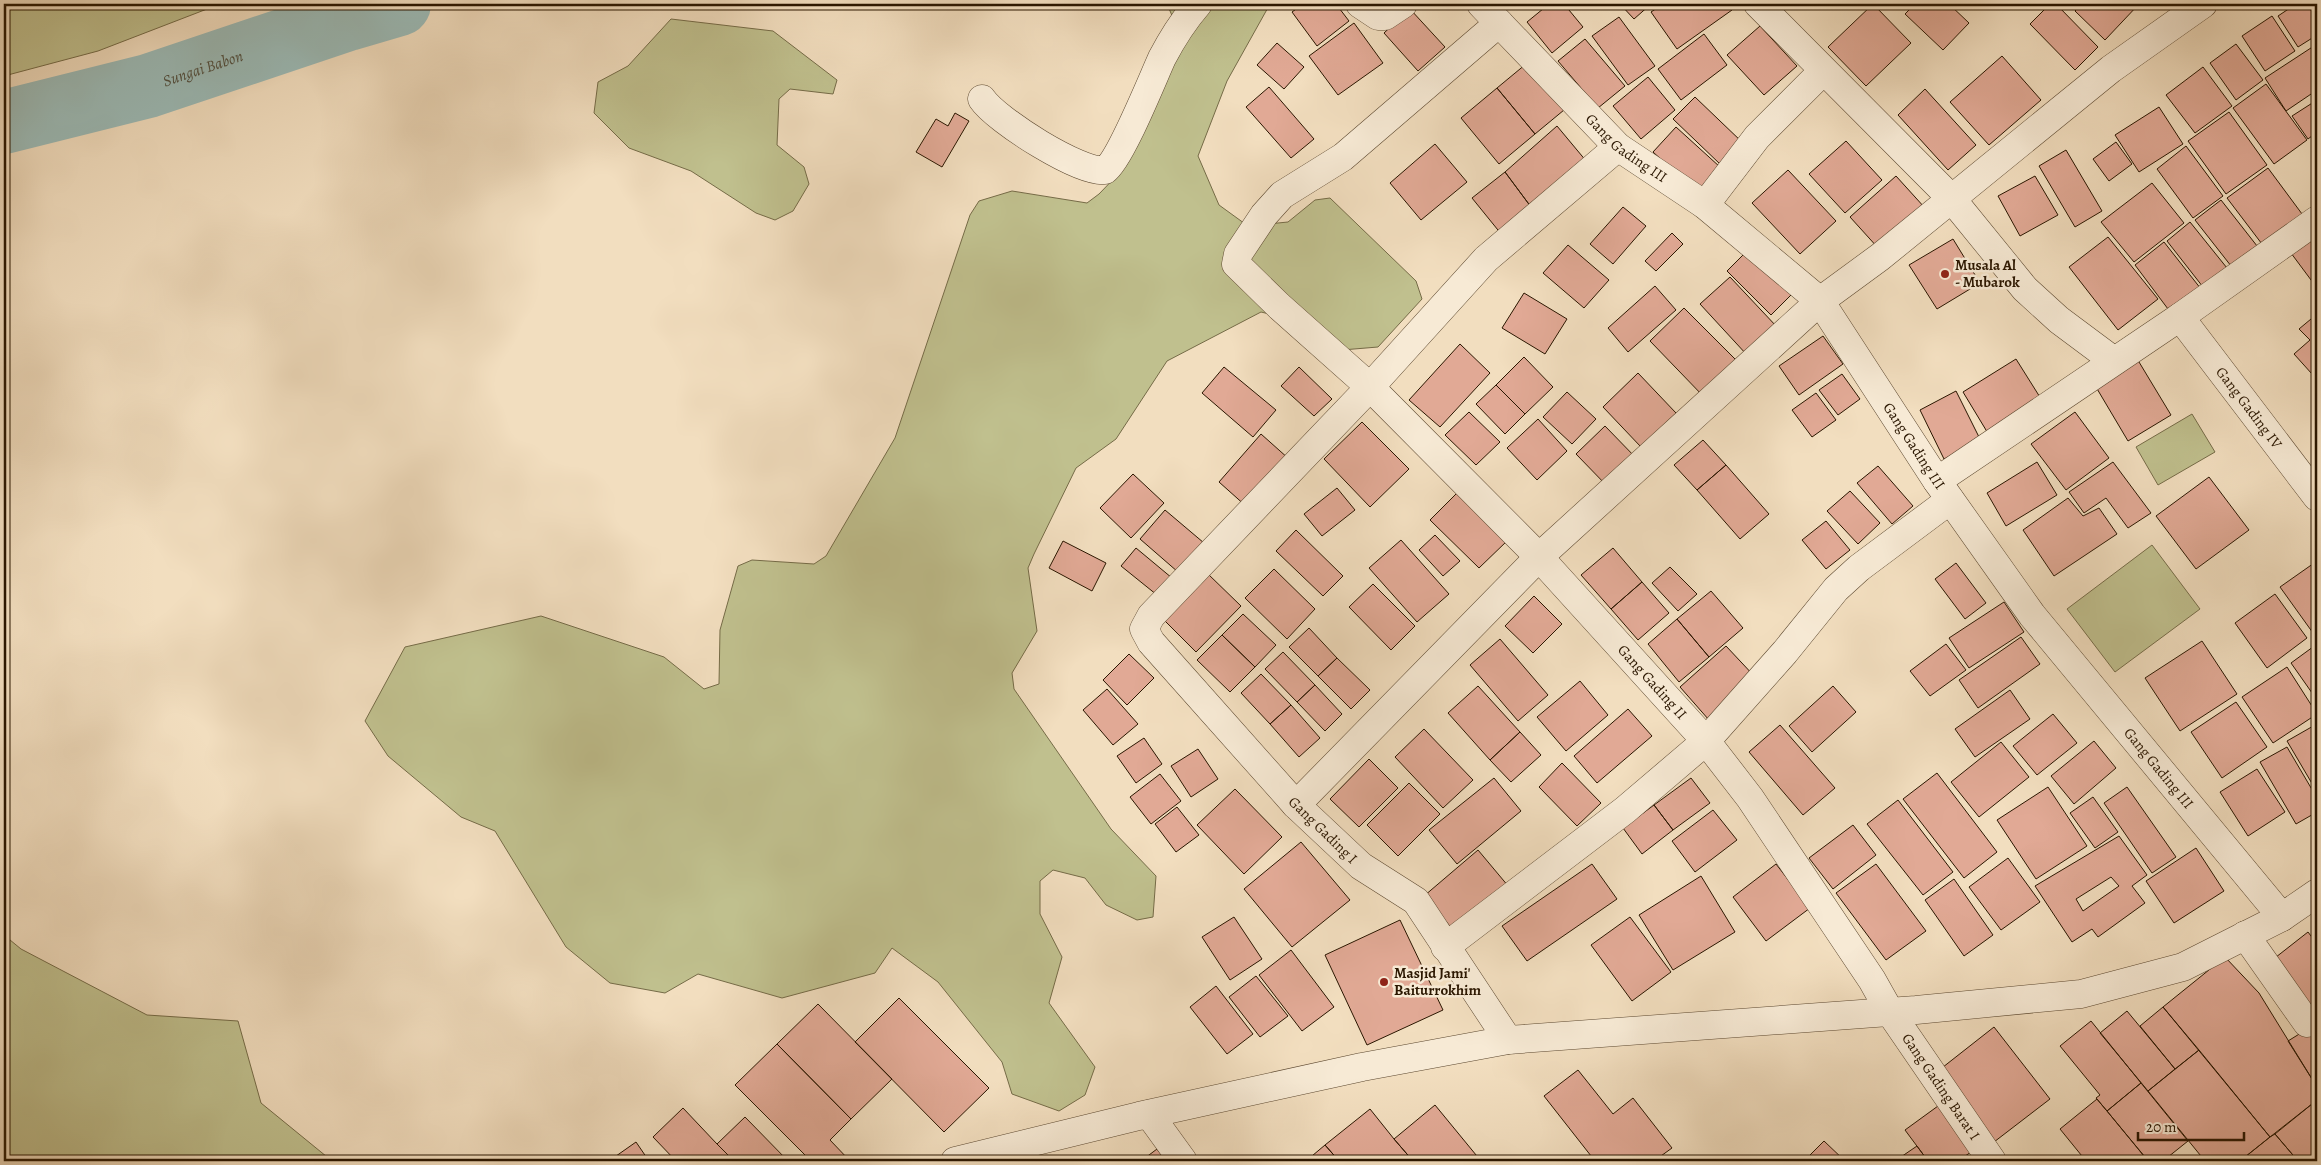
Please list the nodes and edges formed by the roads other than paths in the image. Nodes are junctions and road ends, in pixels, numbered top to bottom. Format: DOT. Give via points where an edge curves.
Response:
graph roads {
  1 [pos="1198,4"];
  2 [pos="1360,4"];
  3 [pos="1403,4"];
  4 [pos="1758,4"];
  5 [pos="2203,4"];
  6 [pos="1490,14"];
  7 [pos="1823,71"];
  8 [pos="982,99"];
  9 [pos="1618,147"];
  10 [pos="1951,198"];
  11 [pos="1705,205"];
  12 [pos="2317,220"];
  13 [pos="1820,301"];
  14 [pos="2180,317"];
  15 [pos="2114,361"];
  16 [pos="1370,387"];
  17 [pos="1943,491"];
  18 [pos="2317,497"];
  19 [pos="1539,557"];
  20 [pos="1706,741"];
  21 [pos="1296,805"];
  22 [pos="2317,893"];
  23 [pos="2282,917"];
  24 [pos="2246,935"];
  25 [pos="1445,947"];
  26 [pos="1890,1012"];
  27 [pos="2307,1023"];
  28 [pos="1508,1040"];
  29 [pos="1149,1114"];
  30 [pos="955,1161"];
  31 [pos="1183,1161"];
  32 [pos="1992,1161"];
  1 -- 8 [label="street" via="1163,56 1119,150 1105,170 1093,169 1048,148 1001,118"];
  2 -- 3 [label="street" via="1378,16 1385,16"];
  4 -- 7 [label="street"];
  5 -- 10 [label="street" via="2111,69"];
  6 -- 9 [label="street, Gang Gading III"];
  6 -- 16 [label="street, Gang Gading II" via="1343,157 1278,199 1236,258 1240,269"];
  7 -- 10 [label="street"];
  7 -- 11 [label="street" via="1757,138"];
  9 -- 11 [label="street, Gang Gading III"];
  9 -- 16 [label="street" via="1486,259"];
  10 -- 13 [label="street"];
  10 -- 15 [label="street" via="2025,288 2059,320"];
  11 -- 13 [label="street, Gang Gading III"];
  12 -- 14 [label="street"];
  13 -- 17 [label="street, Gang Gading III"];
  13 -- 19 [label="street"];
  14 -- 15 [label="street"];
  14 -- 18 [label="street, Gang Gading IV"];
  15 -- 17 [label="street"];
  16 -- 19 [label="street, Gang Gading II"];
  16 -- 21 [label="street, Gang Gading I" via="1151,616 1144,629 1151,642"];
  17 -- 20 [label="street" via="1836,589"];
  17 -- 23 [label="street, Gang Gading III" via="2032,615"];
  19 -- 20 [label="street, Gang Gading II"];
  19 -- 21 [label="street"];
  20 -- 25 [label="street" via="1625,810"];
  20 -- 26 [label="street, Gang Gading II" via="1750,798"];
  21 -- 25 [label="street, Gang Gading I" via="1361,866 1416,901"];
  22 -- 23 [label="street"];
  23 -- 24 [label="street"];
  24 -- 26 [label="street" via="2183,967 2081,994"];
  24 -- 27 [label="street"];
  25 -- 28 [label="street, Gang Gading I"];
  26 -- 28 [label="street"];
  26 -- 32 [label="street, Gang Gading Barat I"];
  28 -- 29 [label="street" via="1362,1067"];
  29 -- 30 [label="street"];
  29 -- 31 [label="street"];
}
